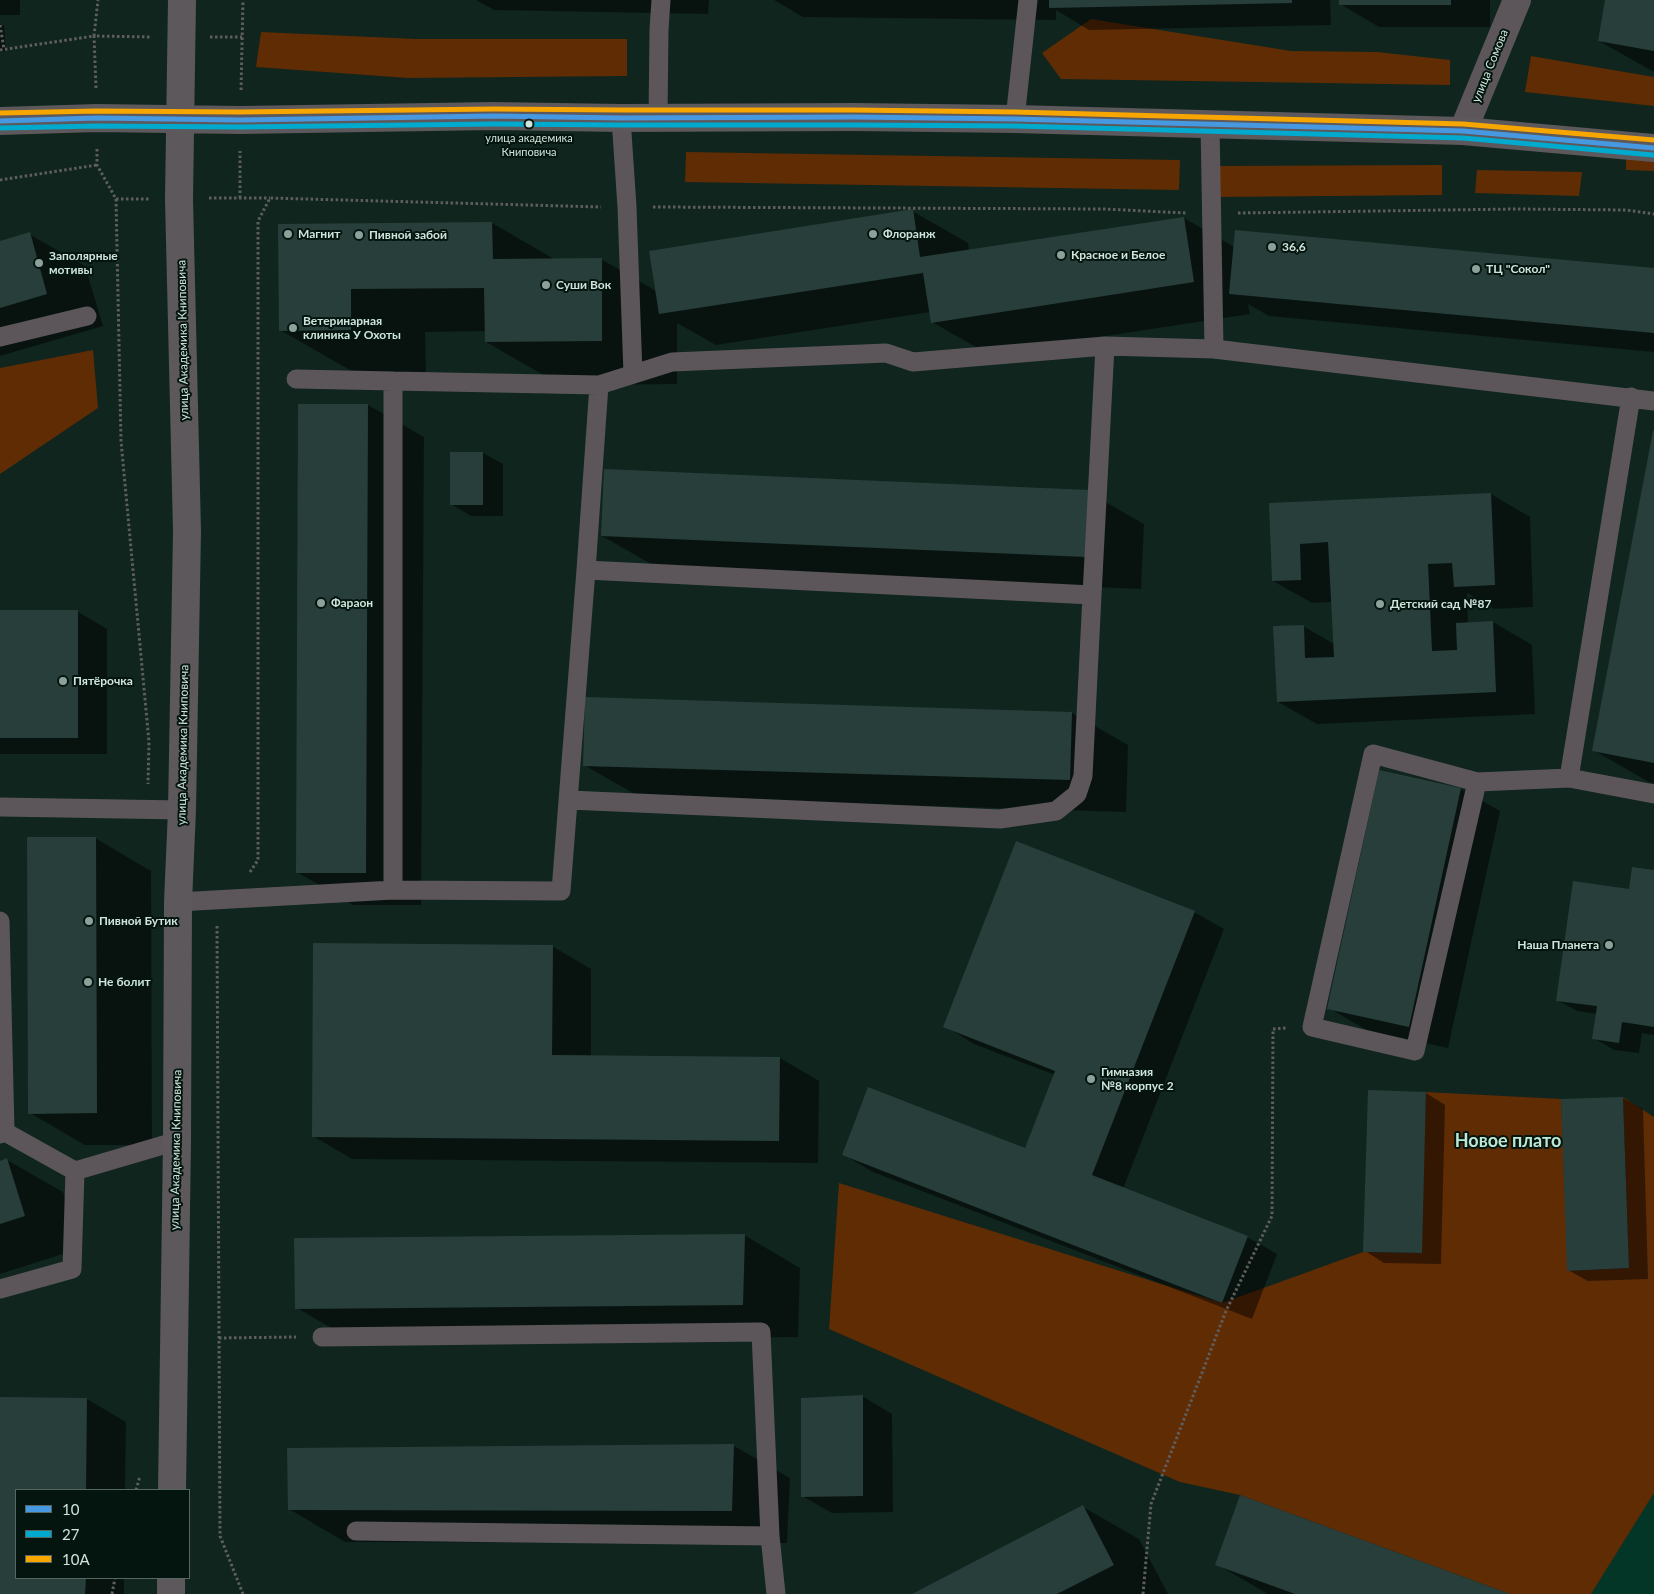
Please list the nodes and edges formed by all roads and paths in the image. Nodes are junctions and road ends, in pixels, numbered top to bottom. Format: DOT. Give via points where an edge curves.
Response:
graph roads {
  1 [pos="98,0"];
  2 [pos="182,0"];
  3 [pos="243,0"];
  4 [pos="661,0"];
  5 [pos="1028,0"];
  6 [pos="1517,0"];
  7 [pos="0,25"];
  8 [pos="242,37"];
  9 [pos="2,49"];
  10 [pos="621,118"];
  11 [pos="658,118"];
  12 [pos="1016,119"];
  13 [pos="180,120"];
  14 [pos="0,121"];
  15 [pos="1210,124"];
  16 [pos="1462,131"];
  17 [pos="1654,148"];
  18 [pos="0,180"];
  19 [pos="240,198"];
  20 [pos="270,198"];
  21 [pos="627,207"];
  22 [pos="1212,214"];
  23 [pos="1654,214"];
  24 [pos="88,316"];
  25 [pos="0,337"];
  26 [pos="1105,346"];
  27 [pos="1214,349"];
  28 [pos="633,374"];
  29 [pos="296,379"];
  30 [pos="393,381"];
  31 [pos="599,385"];
  32 [pos="1631,397"];
  33 [pos="1654,401"];
  34 [pos="586,570"];
  35 [pos="1092,595"];
  36 [pos="1569,778"];
  37 [pos="1476,782"];
  38 [pos="1654,794"];
  39 [pos="569,800"];
  40 [pos="0,806"];
  41 [pos="148,810"];
  42 [pos="182,810"];
  43 [pos="393,890"];
  44 [pos="231,899"];
  45 [pos="178,902"];
  46 [pos="0,921"];
  47 [pos="1312,1027"];
  48 [pos="3,1133"];
  49 [pos="177,1141"];
  50 [pos="75,1172"];
  51 [pos="0,1289"];
  52 [pos="322,1337"];
  53 [pos="219,1338"];
  54 [pos="172,1489"];
  55 [pos="356,1531"];
  56 [pos="770,1536"];
  57 [pos="116,1579"];
  58 [pos="171,1579"];
  59 [pos="112,1594"];
  60 [pos="171,1594"];
  61 [pos="243,1594"];
  62 [pos="776,1594"];
  63 [pos="1143,1594"];
  1 -- 9 [label="path" via="94,36"];
  2 -- 13 [label="main road, улица Академика Книповича"];
  3 -- 8 [label="path"];
  4 -- 11 [label="lane"];
  5 -- 12 [label="lane"];
  6 -- 16 [label="street, улица Сомова"];
  7 -- 9 [label="path"];
  10 -- 11 [label="main road"];
  10 -- 13 [label="main road" via="494,116"];
  10 -- 21 [label="lane"];
  11 -- 12 [label="main road"];
  12 -- 15 [label="main road"];
  13 -- 14 [label="main road"];
  13 -- 42 [label="main road, улица Академика Книповича" via="187,531"];
  15 -- 16 [label="main road"];
  15 -- 22 [label="lane"];
  16 -- 17 [label="main road"];
  18 -- 41 [label="path" via="97,165 116,199 121,441 149,742"];
  19 -- 20 [label="path"];
  20 -- 21 [label="path"];
  20 -- 44 [label="path" via="258,221 258,860"];
  21 -- 22 [label="path" via="1093,209"];
  21 -- 28 [label="lane"];
  22 -- 23 [label="path" via="1626,210"];
  22 -- 27 [label="lane"];
  24 -- 25 [label="lane"];
  26 -- 27 [label="lane"];
  26 -- 28 [label="lane" via="913,362 886,353 672,362"];
  26 -- 35 [label="lane"];
  27 -- 32 [label="lane"];
  28 -- 31 [label="lane"];
  29 -- 30 [label="lane"];
  30 -- 31 [label="lane"];
  30 -- 43 [label="lane"];
  31 -- 34 [label="lane"];
  32 -- 33 [label="lane"];
  32 -- 36 [label="lane"];
  34 -- 35 [label="lane"];
  34 -- 39 [label="lane"];
  35 -- 39 [label="lane" via="1083,776 1077,794 1056,812 1000,819"];
  36 -- 37 [label="lane"];
  36 -- 38 [label="lane"];
  37 -- 47 [label="lane" via="1415,1051"];
  37 -- 47 [label="lane" via="1372,754"];
  39 -- 43 [label="lane" via="561,892"];
  40 -- 41 [label="lane"];
  41 -- 42 [label="lane"];
  42 -- 45 [label="main road, улица Академика Книповича"];
  43 -- 44 [label="lane"];
  44 -- 45 [label="lane"];
  44 -- 53 [label="path" via="217,919"];
  45 -- 49 [label="main road, улица Академика Книповича"];
  46 -- 48 [label="lane"];
  47 -- 63 [label="path" via="1273,1029 1272,1216 1226,1311 1151,1504"];
  48 -- 50 [label="lane"];
  49 -- 50 [label="lane"];
  49 -- 54 [label="main road, улица Академика Книповича"];
  50 -- 51 [label="lane" via="72,1269"];
  52 -- 53 [label="path"];
  52 -- 56 [label="lane" via="761,1332"];
  53 -- 61 [label="path" via="220,1536"];
  55 -- 56 [label="lane"];
  56 -- 62 [label="lane"];
  57 -- 59 [label="path"];
  58 -- 60 [label="main road"];
}
